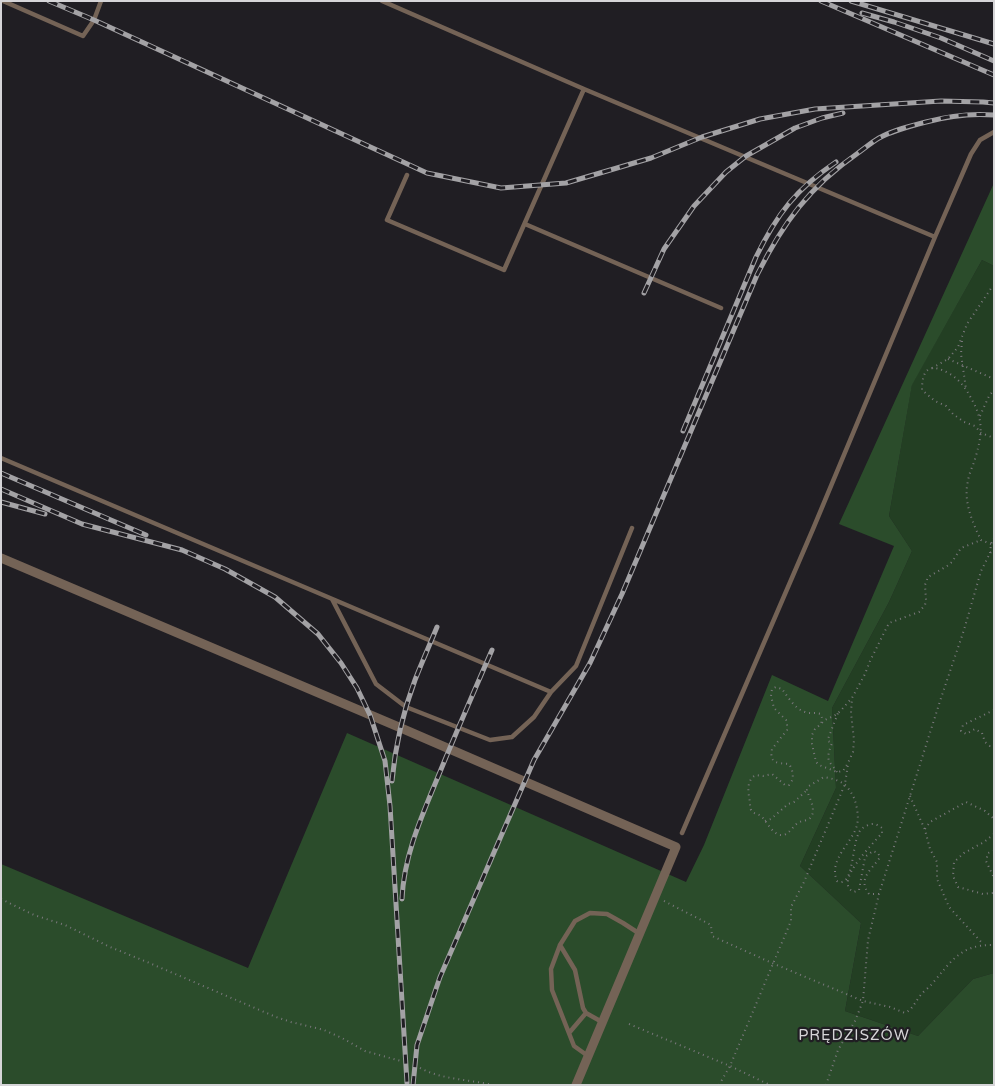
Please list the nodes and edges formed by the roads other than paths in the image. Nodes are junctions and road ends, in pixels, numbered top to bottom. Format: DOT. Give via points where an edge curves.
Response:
graph roads {
  1 [pos="3,1"];
  2 [pos="102,1"];
  3 [pos="382,1"];
  4 [pos="584,89"];
  5 [pos="994,132"];
  6 [pos="407,175"];
  7 [pos="525,224"];
  8 [pos="935,236"];
  9 [pos="721,308"];
  10 [pos="1,458"];
  11 [pos="632,528"];
  12 [pos="1,558"];
  13 [pos="332,599"];
  14 [pos="551,692"];
  15 [pos="682,833"];
  16 [pos="640,934"];
  17 [pos="560,945"];
  18 [pos="586,1013"];
  19 [pos="602,1022"];
  20 [pos="569,1033"];
  21 [pos="588,1056"];
  22 [pos="576,1085"];
  1 -- 2 [label="lane" via="83,36"];
  3 -- 4 [label="lane"];
  4 -- 7 [label="lane"];
  4 -- 8 [label="lane"];
  5 -- 8 [label="lane" via="980,140 971,154"];
  6 -- 7 [label="lane" via="387,220 504,270"];
  7 -- 9 [label="lane"];
  8 -- 15 [label="lane"];
  10 -- 13 [label="lane"];
  11 -- 14 [label="lane" via="576,666"];
  12 -- 16 [label="street" via="676,847"];
  13 -- 14 [label="lane"];
  13 -- 14 [label="lane" via="376,684 406,706 490,740 512,737 534,717"];
  16 -- 17 [label="lane" via="607,914 590,913 575,921"];
  16 -- 19 [label="street"];
  17 -- 18 [label="lane" via="575,970"];
  17 -- 20 [label="lane" via="551,969 552,990"];
  18 -- 19 [label="lane"];
  18 -- 20 [label="lane"];
  19 -- 21 [label="street"];
  20 -- 21 [label="lane" via="574,1046"];
  21 -- 22 [label="street"];
}
